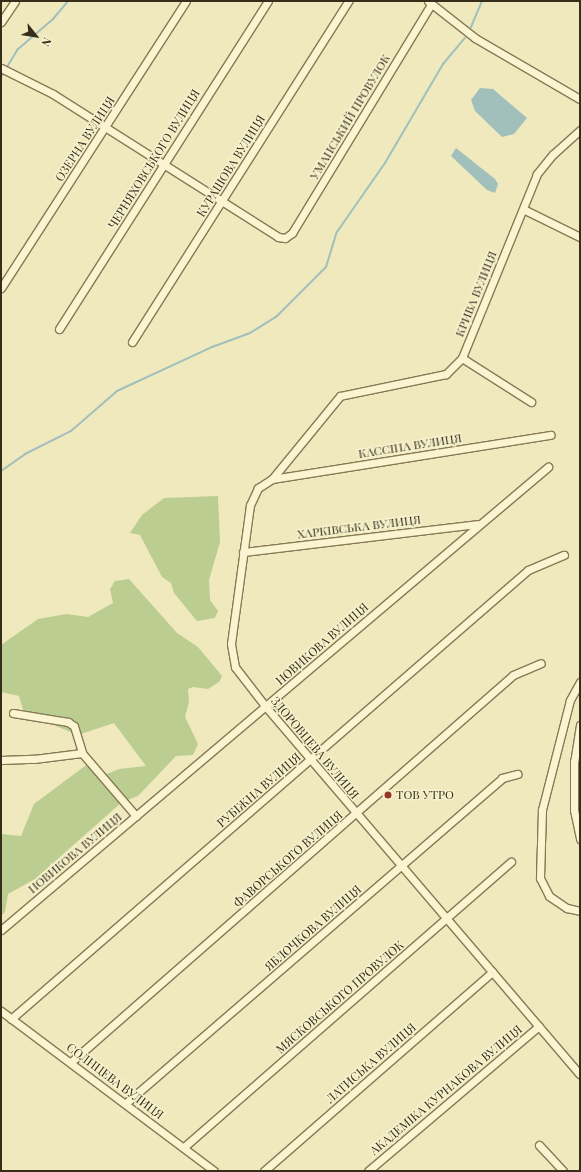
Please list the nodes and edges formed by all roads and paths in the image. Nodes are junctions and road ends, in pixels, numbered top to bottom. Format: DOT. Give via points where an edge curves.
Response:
graph roads {
  1 [pos="15,1"];
  2 [pos="186,1"];
  3 [pos="268,1"];
  4 [pos="348,1"];
  5 [pos="429,3"];
  6 [pos="1,22"];
  7 [pos="1,68"];
  8 [pos="580,99"];
  9 [pos="105,128"];
  10 [pos="580,130"];
  11 [pos="164,165"];
  12 [pos="222,201"];
  13 [pos="523,209"];
  14 [pos="580,237"];
  15 [pos="1,288"];
  16 [pos="59,329"];
  17 [pos="132,342"];
  18 [pos="462,358"];
  19 [pos="340,396"];
  20 [pos="531,402"];
  21 [pos="551,435"];
  22 [pos="548,467"];
  23 [pos="272,479"];
  24 [pos="478,524"];
  25 [pos="243,552"];
  26 [pos="564,555"];
  27 [pos="541,663"];
  28 [pos="580,682"];
  29 [pos="266,707"];
  30 [pos="13,713"];
  31 [pos="580,725"];
  32 [pos="82,753"];
  33 [pos="1,760"];
  34 [pos="311,760"];
  35 [pos="517,774"];
  36 [pos="580,804"];
  37 [pos="574,810"];
  38 [pos="357,814"];
  39 [pos="136,816"];
  40 [pos="580,839"];
  41 [pos="511,862"];
  42 [pos="402,867"];
  43 [pos="580,911"];
  44 [pos="446,919"];
  45 [pos="1,930"];
  46 [pos="492,972"];
  47 [pos="1,1011"];
  48 [pos="11,1019"];
  49 [pos="539,1026"];
  50 [pos="71,1062"];
  51 [pos="580,1074"];
  52 [pos="126,1103"];
  53 [pos="539,1145"];
  54 [pos="184,1147"];
  55 [pos="214,1171"];
  56 [pos="264,1171"];
  57 [pos="368,1171"];
  58 [pos="563,1171"];
  1 -- 6 [label="street"];
  2 -- 9 [label="street, ОЗЕРНА ВУЛИЦЯ"];
  3 -- 11 [label="street, ЧЕРНЯХОВСЬКОГО ВУЛИЦЯ"];
  4 -- 12 [label="street, КУРАШОВА ВУЛИЦЯ"];
  5 -- 8 [label="street" via="475,38"];
  5 -- 12 [label="street, УМАНСЬКИЙ ПРОВУЛОК" via="292,233 285,238 278,237"];
  7 -- 9 [label="street" via="53,94"];
  9 -- 11 [label="street"];
  9 -- 15 [label="street, ОЗЕРНА ВУЛИЦЯ"];
  10 -- 13 [label="street, КРИВА ВУЛИЦЯ" via="537,174"];
  11 -- 12 [label="street"];
  11 -- 16 [label="street, ЧЕРНЯХОВСЬКОГО ВУЛИЦЯ"];
  12 -- 17 [label="street, КУРАШОВА ВУЛИЦЯ"];
  13 -- 14 [label="street"];
  13 -- 18 [label="street, КРИВА ВУЛИЦЯ"];
  18 -- 19 [label="street, КРИВА ВУЛИЦЯ" via="446,374"];
  18 -- 20 [label="street"];
  19 -- 23 [label="street, ЗДОРОВЦЕВА ВУЛИЦЯ"];
  21 -- 23 [label="street, КАССІНА ВУЛИЦЯ"];
  22 -- 24 [label="street, НОВИКОВА ВУЛИЦЯ"];
  23 -- 25 [label="street, ЗДОРОВЦЕВА ВУЛИЦЯ" via="258,488 250,505"];
  24 -- 25 [label="street, ХАРКІВСЬКА ВУЛИЦЯ"];
  24 -- 29 [label="street, НОВИКОВА ВУЛИЦЯ"];
  25 -- 29 [label="street, ЗДОРОВЦЕВА ВУЛИЦЯ" via="231,644 232,656 235,667"];
  26 -- 34 [label="street, РУБІЖНА ВУЛИЦЯ" via="528,570"];
  27 -- 38 [label="street, ФАВОРСЬКОГО ВУЛИЦЯ" via="513,675"];
  28 -- 43 [label="street" via="570,700 542,810 540,878 549,896 567,908"];
  29 -- 34 [label="street, ЗДОРОВЦЕВА ВУЛИЦЯ"];
  29 -- 39 [label="street, НОВИКОВА ВУЛИЦЯ"];
  30 -- 32 [label="street" via="68,722 74,726"];
  31 -- 37 [label="street" via="574,761"];
  32 -- 33 [label="street"];
  32 -- 39 [label="street"];
  34 -- 38 [label="street, ЗДОРОВЦЕВА ВУЛИЦЯ"];
  34 -- 48 [label="street, РУБІЖНА ВУЛИЦЯ"];
  35 -- 42 [label="street, ЯБЛОЧКОВА ВУЛИЦЯ" via="502,778"];
  36 -- 37 [label="street"];
  37 -- 40 [label="street"];
  38 -- 42 [label="street, ЗДОРОВЦЕВА ВУЛИЦЯ"];
  38 -- 50 [label="street, ФАВОРСЬКОГО ВУЛИЦЯ"];
  39 -- 45 [label="street, НОВИКОВА ВУЛИЦЯ"];
  41 -- 44 [label="street, МЯСКОВСЬКОГО ПРОВУЛОК"];
  42 -- 44 [label="street, ЗДОРОВЦЕВА ВУЛИЦЯ"];
  42 -- 52 [label="street, ЯБЛОЧКОВА ВУЛИЦЯ"];
  44 -- 46 [label="street, ЗДОРОВЦЕВА ВУЛИЦЯ"];
  44 -- 54 [label="street, МЯСКОВСЬКОГО ПРОВУЛОК"];
  46 -- 49 [label="street, ЗДОРОВЦЕВА ВУЛИЦЯ"];
  46 -- 56 [label="street, ЛАТИСЬКА ВУЛИЦЯ"];
  47 -- 48 [label="street, СОЛНЦЕВА ВУЛИЦЯ"];
  48 -- 50 [label="street, СОЛНЦЕВА ВУЛИЦЯ"];
  49 -- 51 [label="street, ЗДОРОВЦЕВА ВУЛИЦЯ"];
  49 -- 57 [label="street, АКАДЕМІКА КУРНАКОВА ВУЛИЦЯ"];
  50 -- 52 [label="street, СОЛНЦЕВА ВУЛИЦЯ"];
  52 -- 54 [label="street, СОЛНЦЕВА ВУЛИЦЯ"];
  53 -- 58 [label="street"];
  54 -- 55 [label="street, СОЛНЦЕВА ВУЛИЦЯ"];
}
